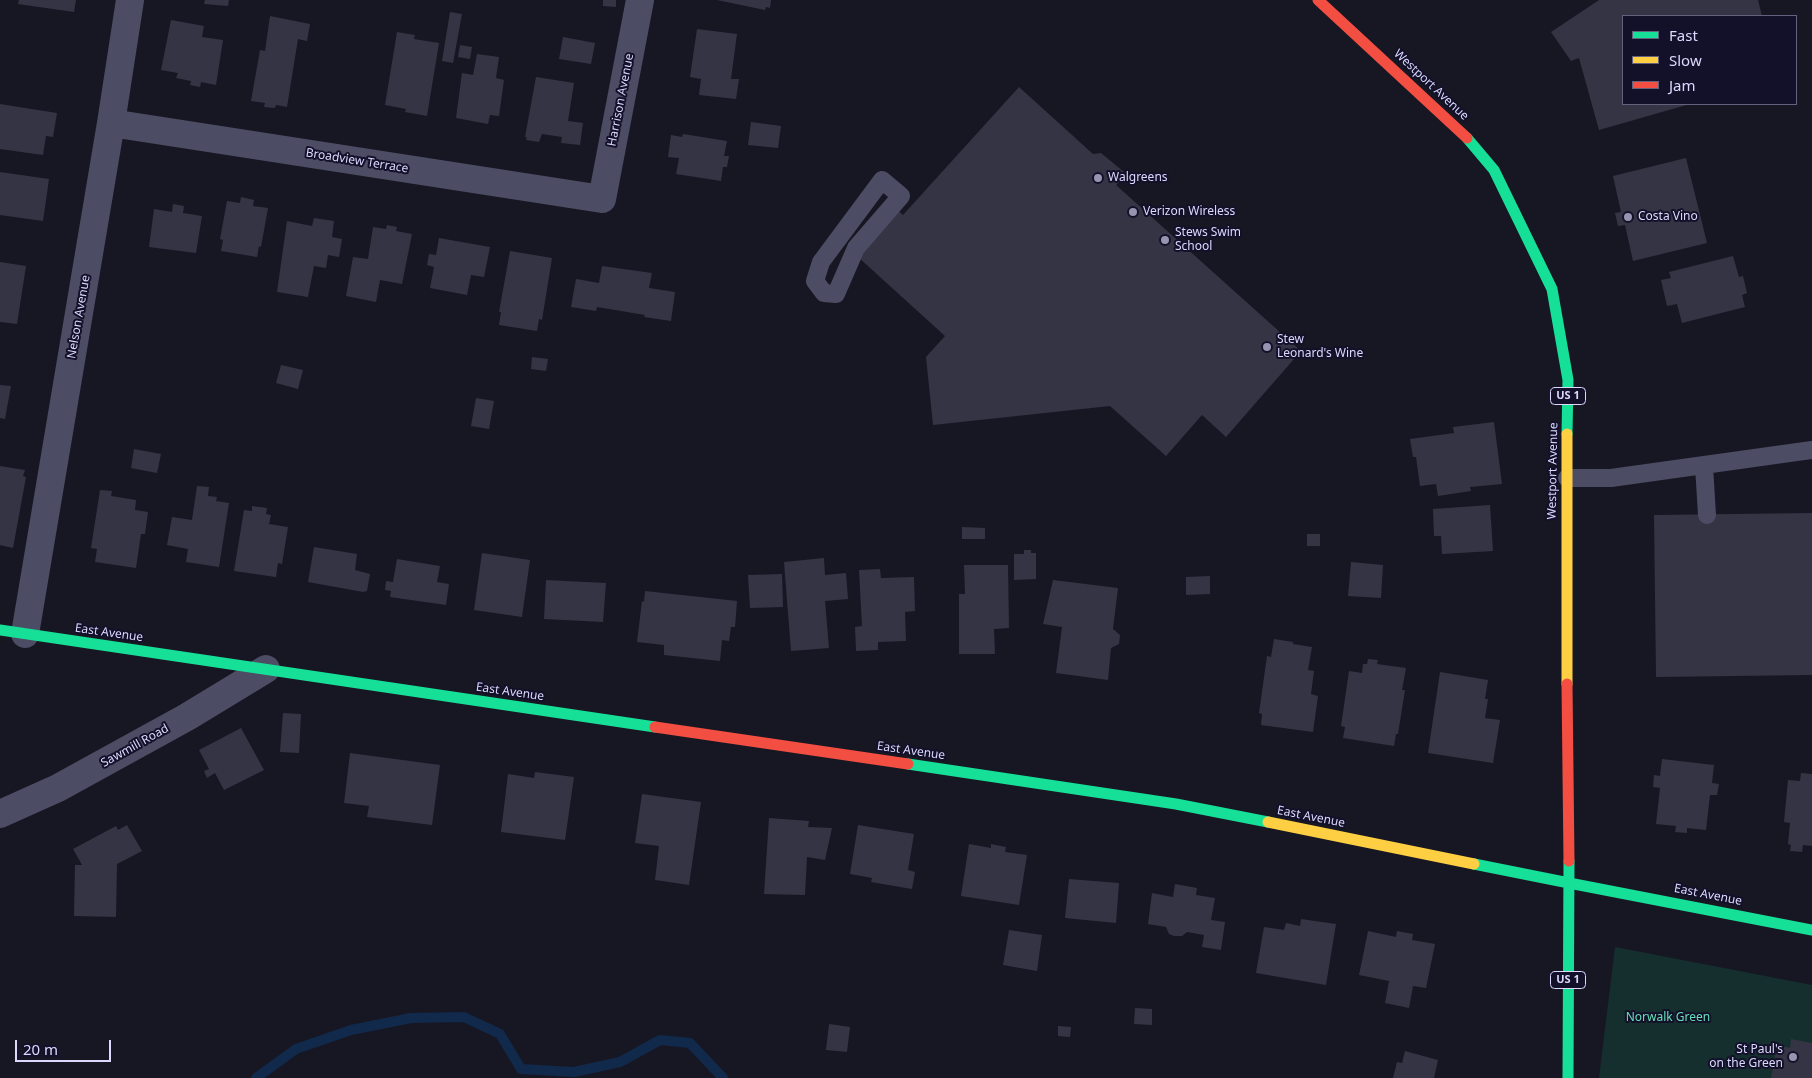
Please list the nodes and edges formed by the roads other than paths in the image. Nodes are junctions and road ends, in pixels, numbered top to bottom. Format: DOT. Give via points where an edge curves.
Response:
graph roads {
  1 [pos="130,0"];
  2 [pos="640,0"];
  3 [pos="1318,0"];
  4 [pos="111,123"];
  5 [pos="882,180"];
  6 [pos="602,199"];
  7 [pos="1812,450"];
  8 [pos="1704,466"];
  9 [pos="1567,478"];
  10 [pos="1707,515"];
  11 [pos="13,632"];
  12 [pos="266,670"];
  13 [pos="0,814"];
  14 [pos="1569,882"];
  15 [pos="1812,930"];
  16 [pos="1568,1078"];
  1 -- 4 [label="street, Nelson Avenue"];
  2 -- 6 [label="street, Harrison Avenue"];
  3 -- 9 [label="main road, Westport Avenue / US 1" via="1462,132 1494,170 1552,289 1568,380"];
  4 -- 6 [label="street, Broadview Terrace"];
  4 -- 11 [label="street, Nelson Avenue"];
  5 -- 5 [label="lane" via="901,196 856,248 836,294 824,293 815,281 820,262"];
  7 -- 8 [label="lane"];
  8 -- 9 [label="lane" via="1611,478"];
  8 -- 10 [label="lane"];
  9 -- 14 [label="main road, Westport Avenue / US 1"];
  11 -- 12 [label="main road, East Avenue"];
  12 -- 13 [label="street, Sawmill Road" via="75,778"];
  12 -- 14 [label="main road, East Avenue" via="1176,804"];
  14 -- 15 [label="main road, East Avenue"];
  14 -- 16 [label="main road, US 1"];
}
